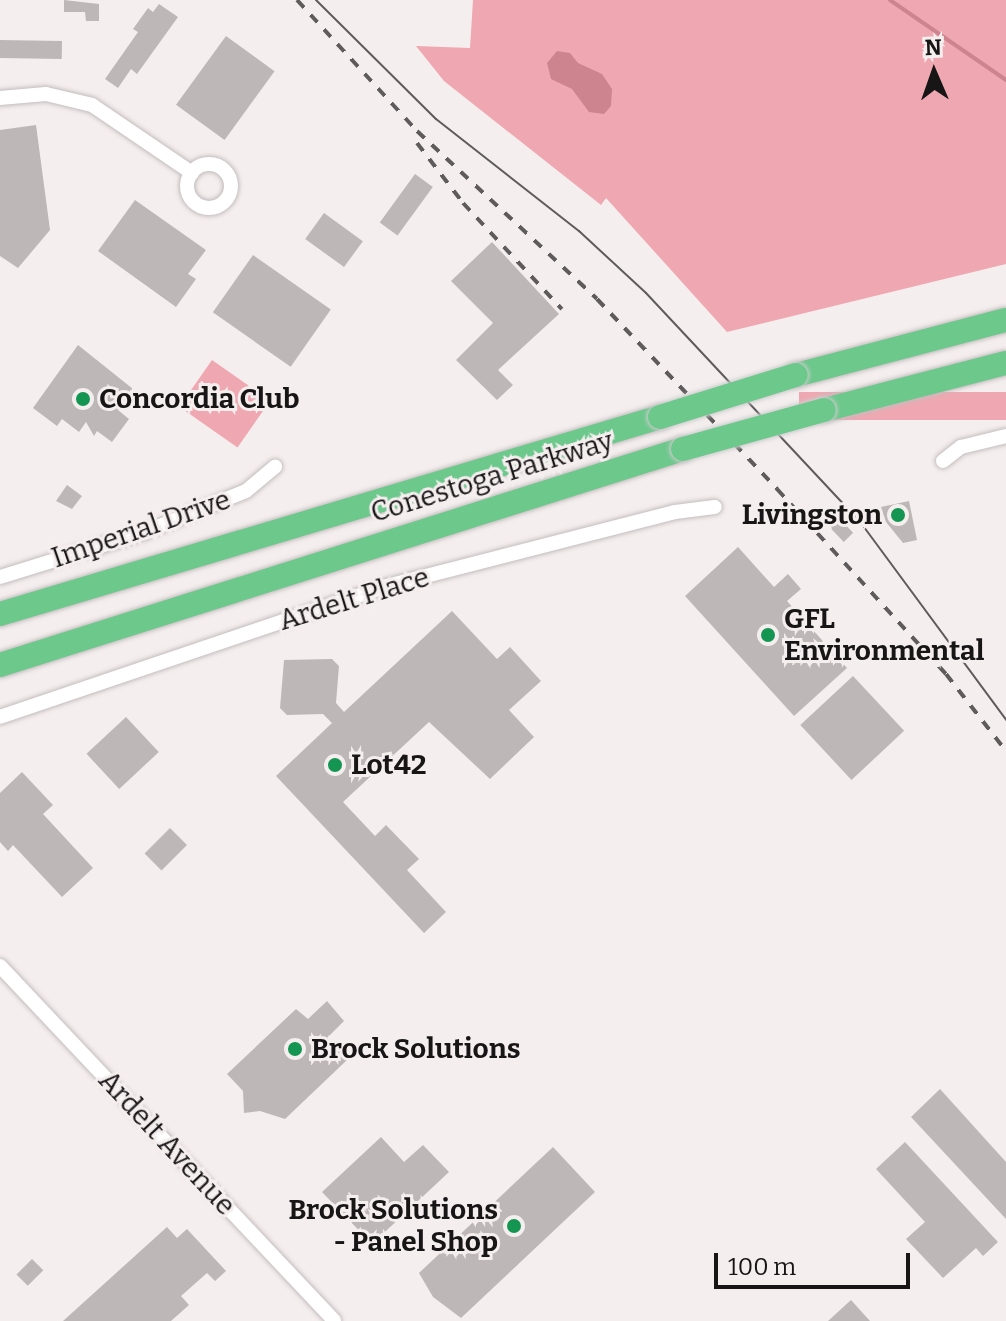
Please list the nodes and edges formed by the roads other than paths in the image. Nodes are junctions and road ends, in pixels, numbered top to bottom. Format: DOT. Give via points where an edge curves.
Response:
graph roads {
  1 [pos="0,98"];
  2 [pos="192,173"];
  3 [pos="1006,320"];
  4 [pos="1006,363"];
  5 [pos="1006,436"];
  6 [pos="943,461"];
  7 [pos="275,467"];
  8 [pos="715,507"];
  9 [pos="0,577"];
  10 [pos="0,614"];
  11 [pos="69,644"];
  12 [pos="0,665"];
  13 [pos="0,680"];
  14 [pos="0,717"];
  15 [pos="0,966"];
  16 [pos="334,1321"];
  1 -- 2 [label="street" via="46,94 92,105"];
  3 -- 10 [label="highway, Conestoga Parkway, bridge" via="796,375"];
  4 -- 11 [label="highway, Conestoga Parkway, bridge" via="683,449"];
  5 -- 6 [label="street" via="961,447"];
  7 -- 9 [label="street, Imperial Drive" via="246,491 217,503"];
  8 -- 14 [label="street, Ardelt Place" via="675,512 383,587"];
  11 -- 12 [label="highway, Conestoga Parkway"];
  11 -- 13 [label="highway" via="45,663"];
  15 -- 16 [label="street, Ardelt Avenue"];
}
